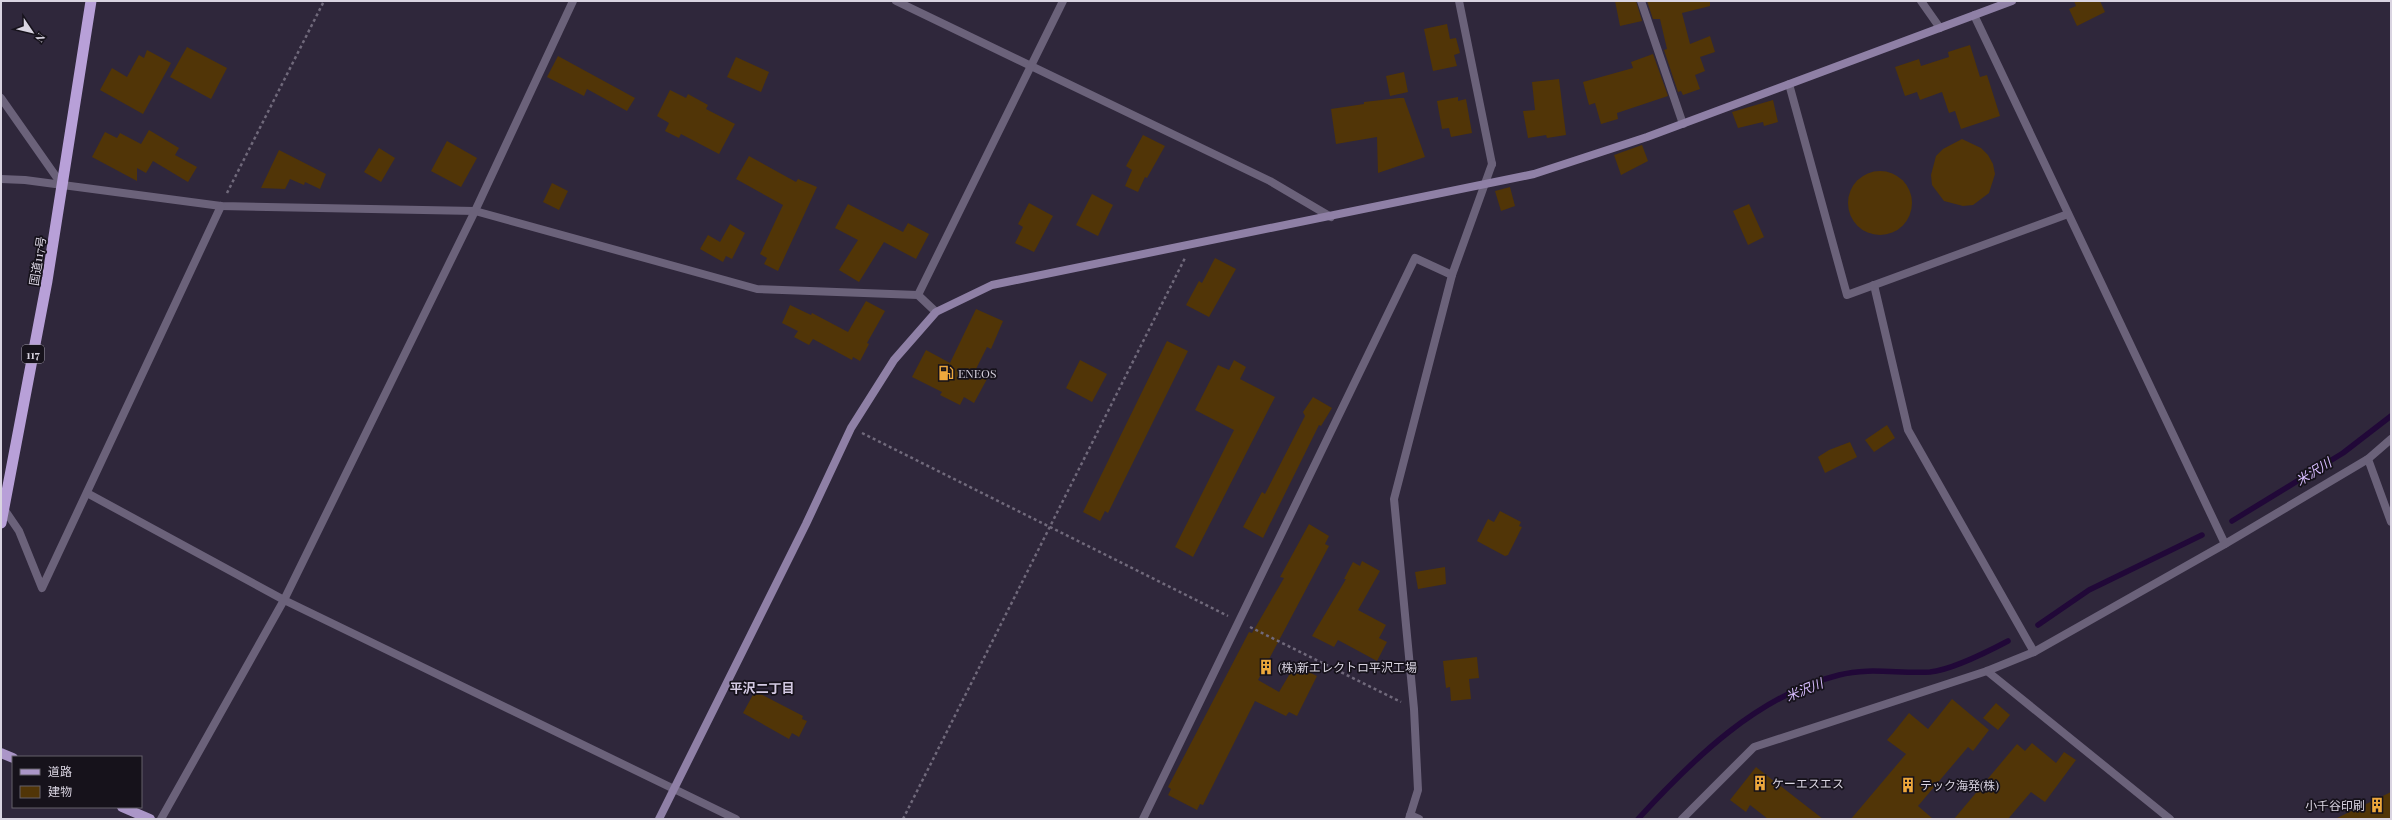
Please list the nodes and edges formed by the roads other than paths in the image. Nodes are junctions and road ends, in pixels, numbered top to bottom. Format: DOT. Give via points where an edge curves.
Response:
graph roads {
  1 [pos="91,1"];
  2 [pos="573,1"];
  3 [pos="896,1"];
  4 [pos="1063,1"];
  5 [pos="1459,1"];
  6 [pos="1642,1"];
  7 [pos="1921,1"];
  8 [pos="2012,1"];
  9 [pos="1974,15"];
  10 [pos="1940,28"];
  11 [pos="1031,67"];
  12 [pos="1788,84"];
  13 [pos="1,98"];
  14 [pos="1683,124"];
  15 [pos="1,179"];
  16 [pos="1485,184"];
  17 [pos="62,185"];
  18 [pos="220,206"];
  19 [pos="475,211"];
  20 [pos="2068,214"];
  21 [pos="1331,217"];
  22 [pos="1452,275"];
  23 [pos="1874,285"];
  24 [pos="918,295"];
  25 [pos="936,312"];
  26 [pos="2391,438"];
  27 [pos="2368,459"];
  28 [pos="87,493"];
  29 [pos="4,509"];
  30 [pos="2391,522"];
  31 [pos="1,523"];
  32 [pos="2225,544"];
  33 [pos="284,600"];
  34 [pos="2034,652"];
  35 [pos="1987,671"];
  36 [pos="1,753"];
  37 [pos="12,758"];
  38 [pos="674,788"];
  39 [pos="124,808"];
  40 [pos="1409,817"];
  41 [pos="150,819"];
  42 [pos="162,819"];
  43 [pos="659,819"];
  44 [pos="736,819"];
  45 [pos="1143,819"];
  46 [pos="1419,819"];
  47 [pos="1682,819"];
  48 [pos="2170,819"];
  1 -- 17 [label="highway, 国道117号 / 117"];
  2 -- 19 [label="street"];
  3 -- 11 [label="street"];
  4 -- 11 [label="street"];
  5 -- 16 [label="street" via="1492,164"];
  6 -- 14 [label="street"];
  7 -- 10 [label="street"];
  8 -- 9 [label="main road"];
  9 -- 10 [label="main road"];
  9 -- 20 [label="street"];
  10 -- 12 [label="main road"];
  11 -- 21 [label="street" via="1270,181"];
  11 -- 24 [label="street"];
  12 -- 14 [label="main road"];
  12 -- 23 [label="street" via="1847,295"];
  13 -- 17 [label="street"];
  14 -- 16 [label="main road" via="1534,174"];
  15 -- 17 [label="street"];
  16 -- 21 [label="main road"];
  16 -- 22 [label="street"];
  17 -- 18 [label="street"];
  17 -- 29 [label="highway, 国道117号 / 117" via="47,281"];
  18 -- 19 [label="street"];
  18 -- 28 [label="street"];
  19 -- 24 [label="street" via="757,289"];
  19 -- 33 [label="street"];
  20 -- 23 [label="street"];
  20 -- 32 [label="street"];
  21 -- 25 [label="main road" via="992,285"];
  22 -- 40 [label="street" via="1394,500 1414,709 1418,790"];
  22 -- 45 [label="street" via="1415,258"];
  23 -- 34 [label="street" via="1908,430"];
  24 -- 25 [label="street"];
  25 -- 38 [label="main road" via="894,360 851,428"];
  26 -- 27 [label="street"];
  27 -- 30 [label="street"];
  27 -- 32 [label="street"];
  28 -- 29 [label="street" via="42,588 19,532"];
  28 -- 33 [label="street"];
  29 -- 31 [label="highway, 国道117号 / 117"];
  32 -- 34 [label="street"];
  33 -- 38 [label="street"];
  33 -- 42 [label="street"];
  34 -- 35 [label="street"];
  35 -- 47 [label="street" via="1754,747"];
  35 -- 48 [label="street"];
  36 -- 37 [label="main road"];
  38 -- 43 [label="main road"];
  38 -- 44 [label="street"];
  39 -- 41 [label="main road"];
  40 -- 46 [label="street"];
}
